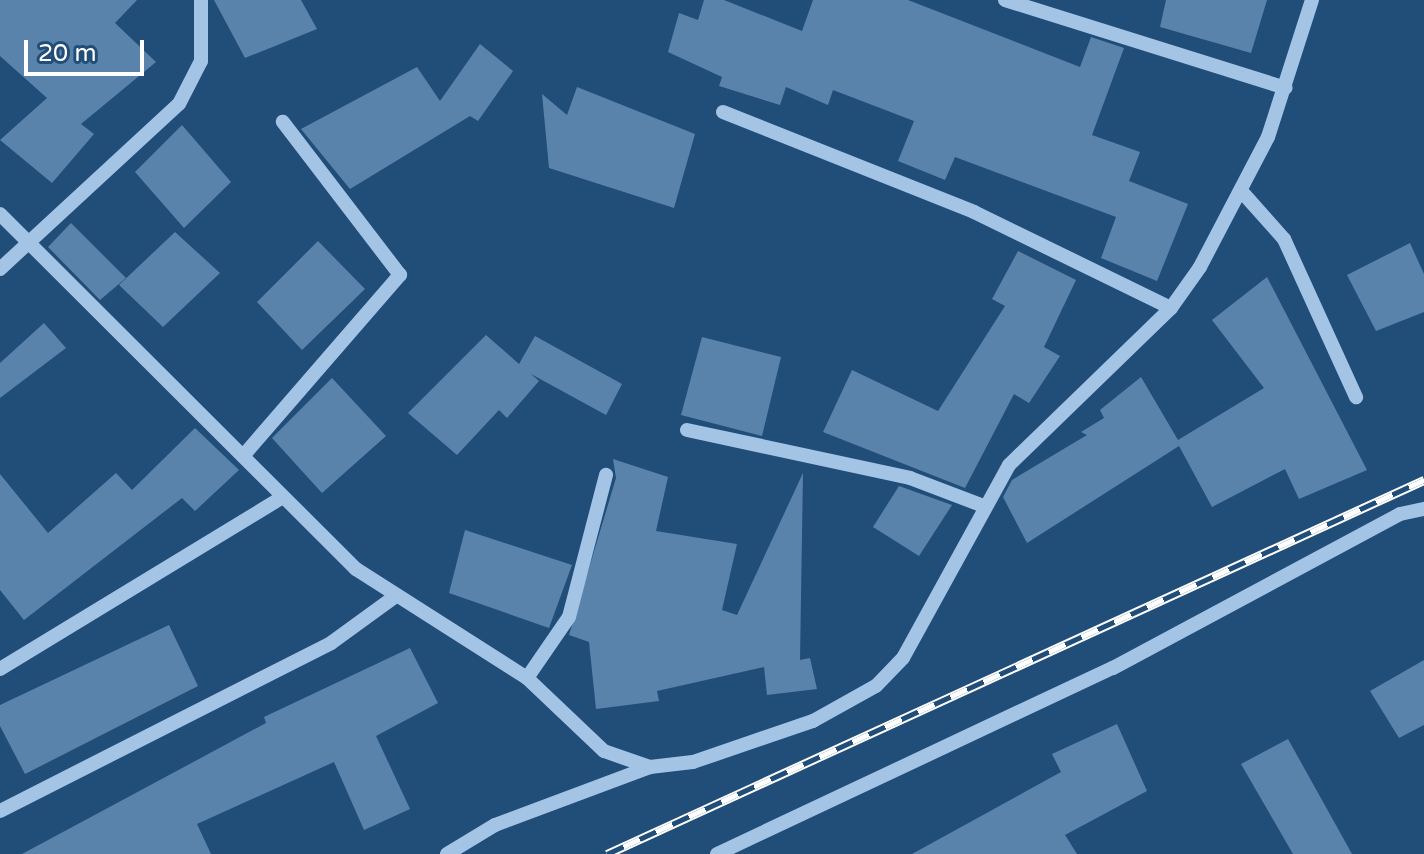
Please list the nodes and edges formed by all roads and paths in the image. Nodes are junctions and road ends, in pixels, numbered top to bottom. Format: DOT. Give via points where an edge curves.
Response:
graph roads {
  1 [pos="201,0"];
  2 [pos="1005,0"];
  3 [pos="1312,0"];
  4 [pos="1286,88"];
  5 [pos="723,112"];
  6 [pos="283,122"];
  7 [pos="1243,193"];
  8 [pos="0,214"];
  9 [pos="29,244"];
  10 [pos="0,269"];
  11 [pos="1171,308"];
  12 [pos="1356,397"];
  13 [pos="687,430"];
  14 [pos="243,456"];
  15 [pos="606,475"];
  16 [pos="281,498"];
  17 [pos="981,505"];
  18 [pos="1424,509"];
  19 [pos="393,598"];
  20 [pos="0,669"];
  21 [pos="527,678"];
  22 [pos="650,767"];
  23 [pos="0,811"];
  24 [pos="447,854"];
  25 [pos="717,854"];
  1 -- 9 [label="street" via="201,61 179,104"];
  2 -- 4 [label="street"];
  3 -- 4 [label="street"];
  4 -- 7 [label="street"];
  5 -- 11 [label="street" via="974,212"];
  6 -- 14 [label="street" via="400,275"];
  7 -- 11 [label="street"];
  7 -- 12 [label="street" via="1284,239"];
  8 -- 9 [label="street"];
  9 -- 10 [label="street"];
  9 -- 14 [label="street"];
  11 -- 17 [label="street" via="1057,413"];
  13 -- 17 [label="street" via="885,471"];
  14 -- 16 [label="street"];
  15 -- 21 [label="street" via="569,617"];
  16 -- 19 [label="street"];
  16 -- 20 [label="street"];
  17 -- 22 [label="street" via="903,658 876,686 813,721 693,762"];
  18 -- 25 [label="street" via="1400,514 1113,668"];
  19 -- 21 [label="street"];
  19 -- 23 [label="street" via="331,643"];
  21 -- 22 [label="street" via="582,735"];
  22 -- 24 [label="street" via="495,825"];
}
